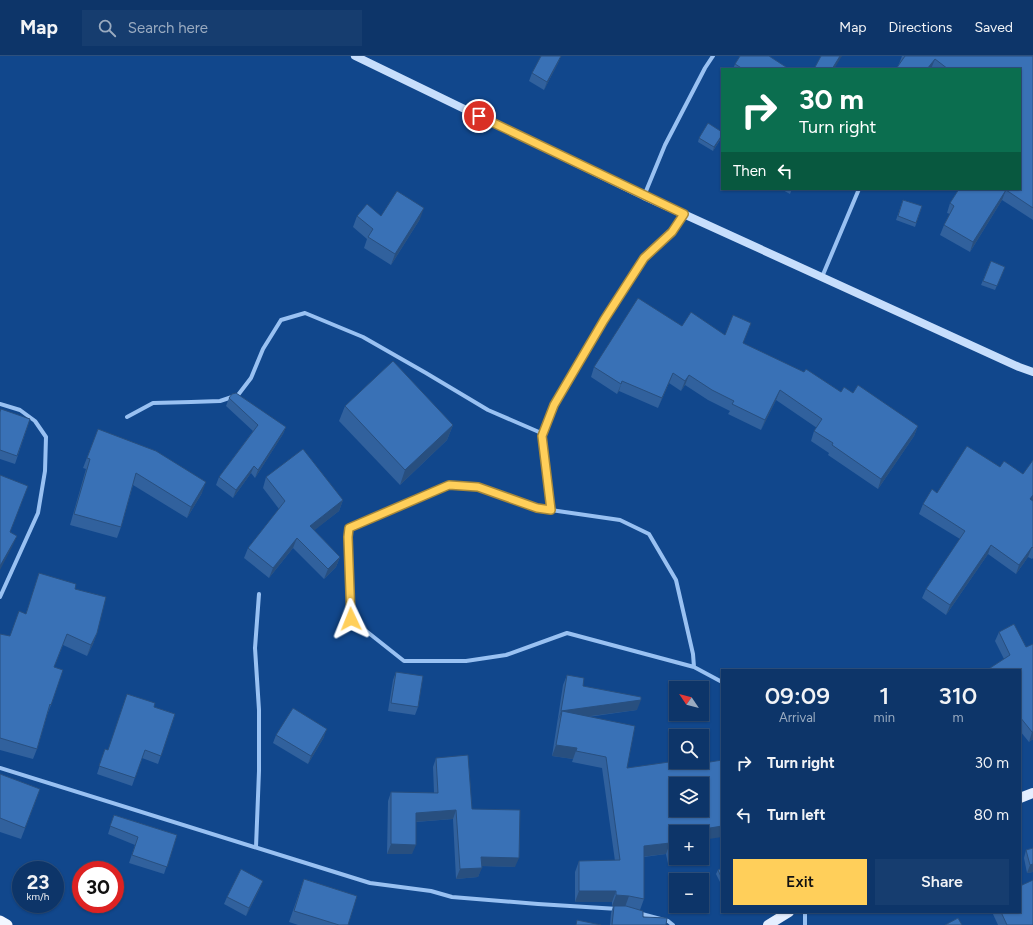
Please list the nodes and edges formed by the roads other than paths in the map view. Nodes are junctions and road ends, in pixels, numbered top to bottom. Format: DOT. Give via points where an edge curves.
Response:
graph roads {
  1 [pos="356,56"];
  2 [pos="713,56"];
  3 [pos="859,190"];
  4 [pos="644,196"];
  5 [pos="684,214"];
  6 [pos="822,277"];
  7 [pos="1033,372"];
  8 [pos="0,404"];
  9 [pos="127,417"];
  10 [pos="542,436"];
  11 [pos="551,510"];
  12 [pos="259,594"];
  13 [pos="0,596"];
  14 [pos="694,667"];
  15 [pos="721,681"];
  16 [pos="0,768"];
  17 [pos="1033,793"];
  18 [pos="1021,798"];
  19 [pos="256,847"];
  20 [pos="624,910"];
  21 [pos="632,912"];
  22 [pos="787,913"];
  23 [pos="805,913"];
  24 [pos="0,921"];
  25 [pos="7,925"];
  26 [pos="673,925"];
  27 [pos="768,925"];
  28 [pos="805,925"];
  1 -- 4 [label="main road"];
  2 -- 4 [label="street" via="665,145"];
  3 -- 6 [label="street"];
  4 -- 5 [label="main road"];
  5 -- 6 [label="main road"];
  5 -- 10 [label="street" via="672,232 644,258 604,320 554,405"];
  6 -- 7 [label="main road"];
  8 -- 13 [label="street" via="20,410 35,421 46,437 45,471 38,513"];
  9 -- 10 [label="street" via="153,403 220,401 238,395 251,378 263,349 281,320 305,313 363,337 488,410 539,432"];
  10 -- 11 [label="street"];
  11 -- 14 [label="street" via="620,520 649,534 676,580"];
  11 -- 14 [label="street" via="537,508 478,487 449,485 349,528 351,619 404,661 466,661 506,655 567,633"];
  12 -- 19 [label="street" via="255,648 259,710"];
  14 -- 15 [label="street"];
  16 -- 19 [label="street"];
  17 -- 18 [label="main road"];
  19 -- 20 [label="street" via="370,883 431,891 452,897"];
  21 -- 26 [label="street" via="668,921"];
  22 -- 27 [label="main road"];
  23 -- 28 [label="street"];
  24 -- 25 [label="highway"];
}
